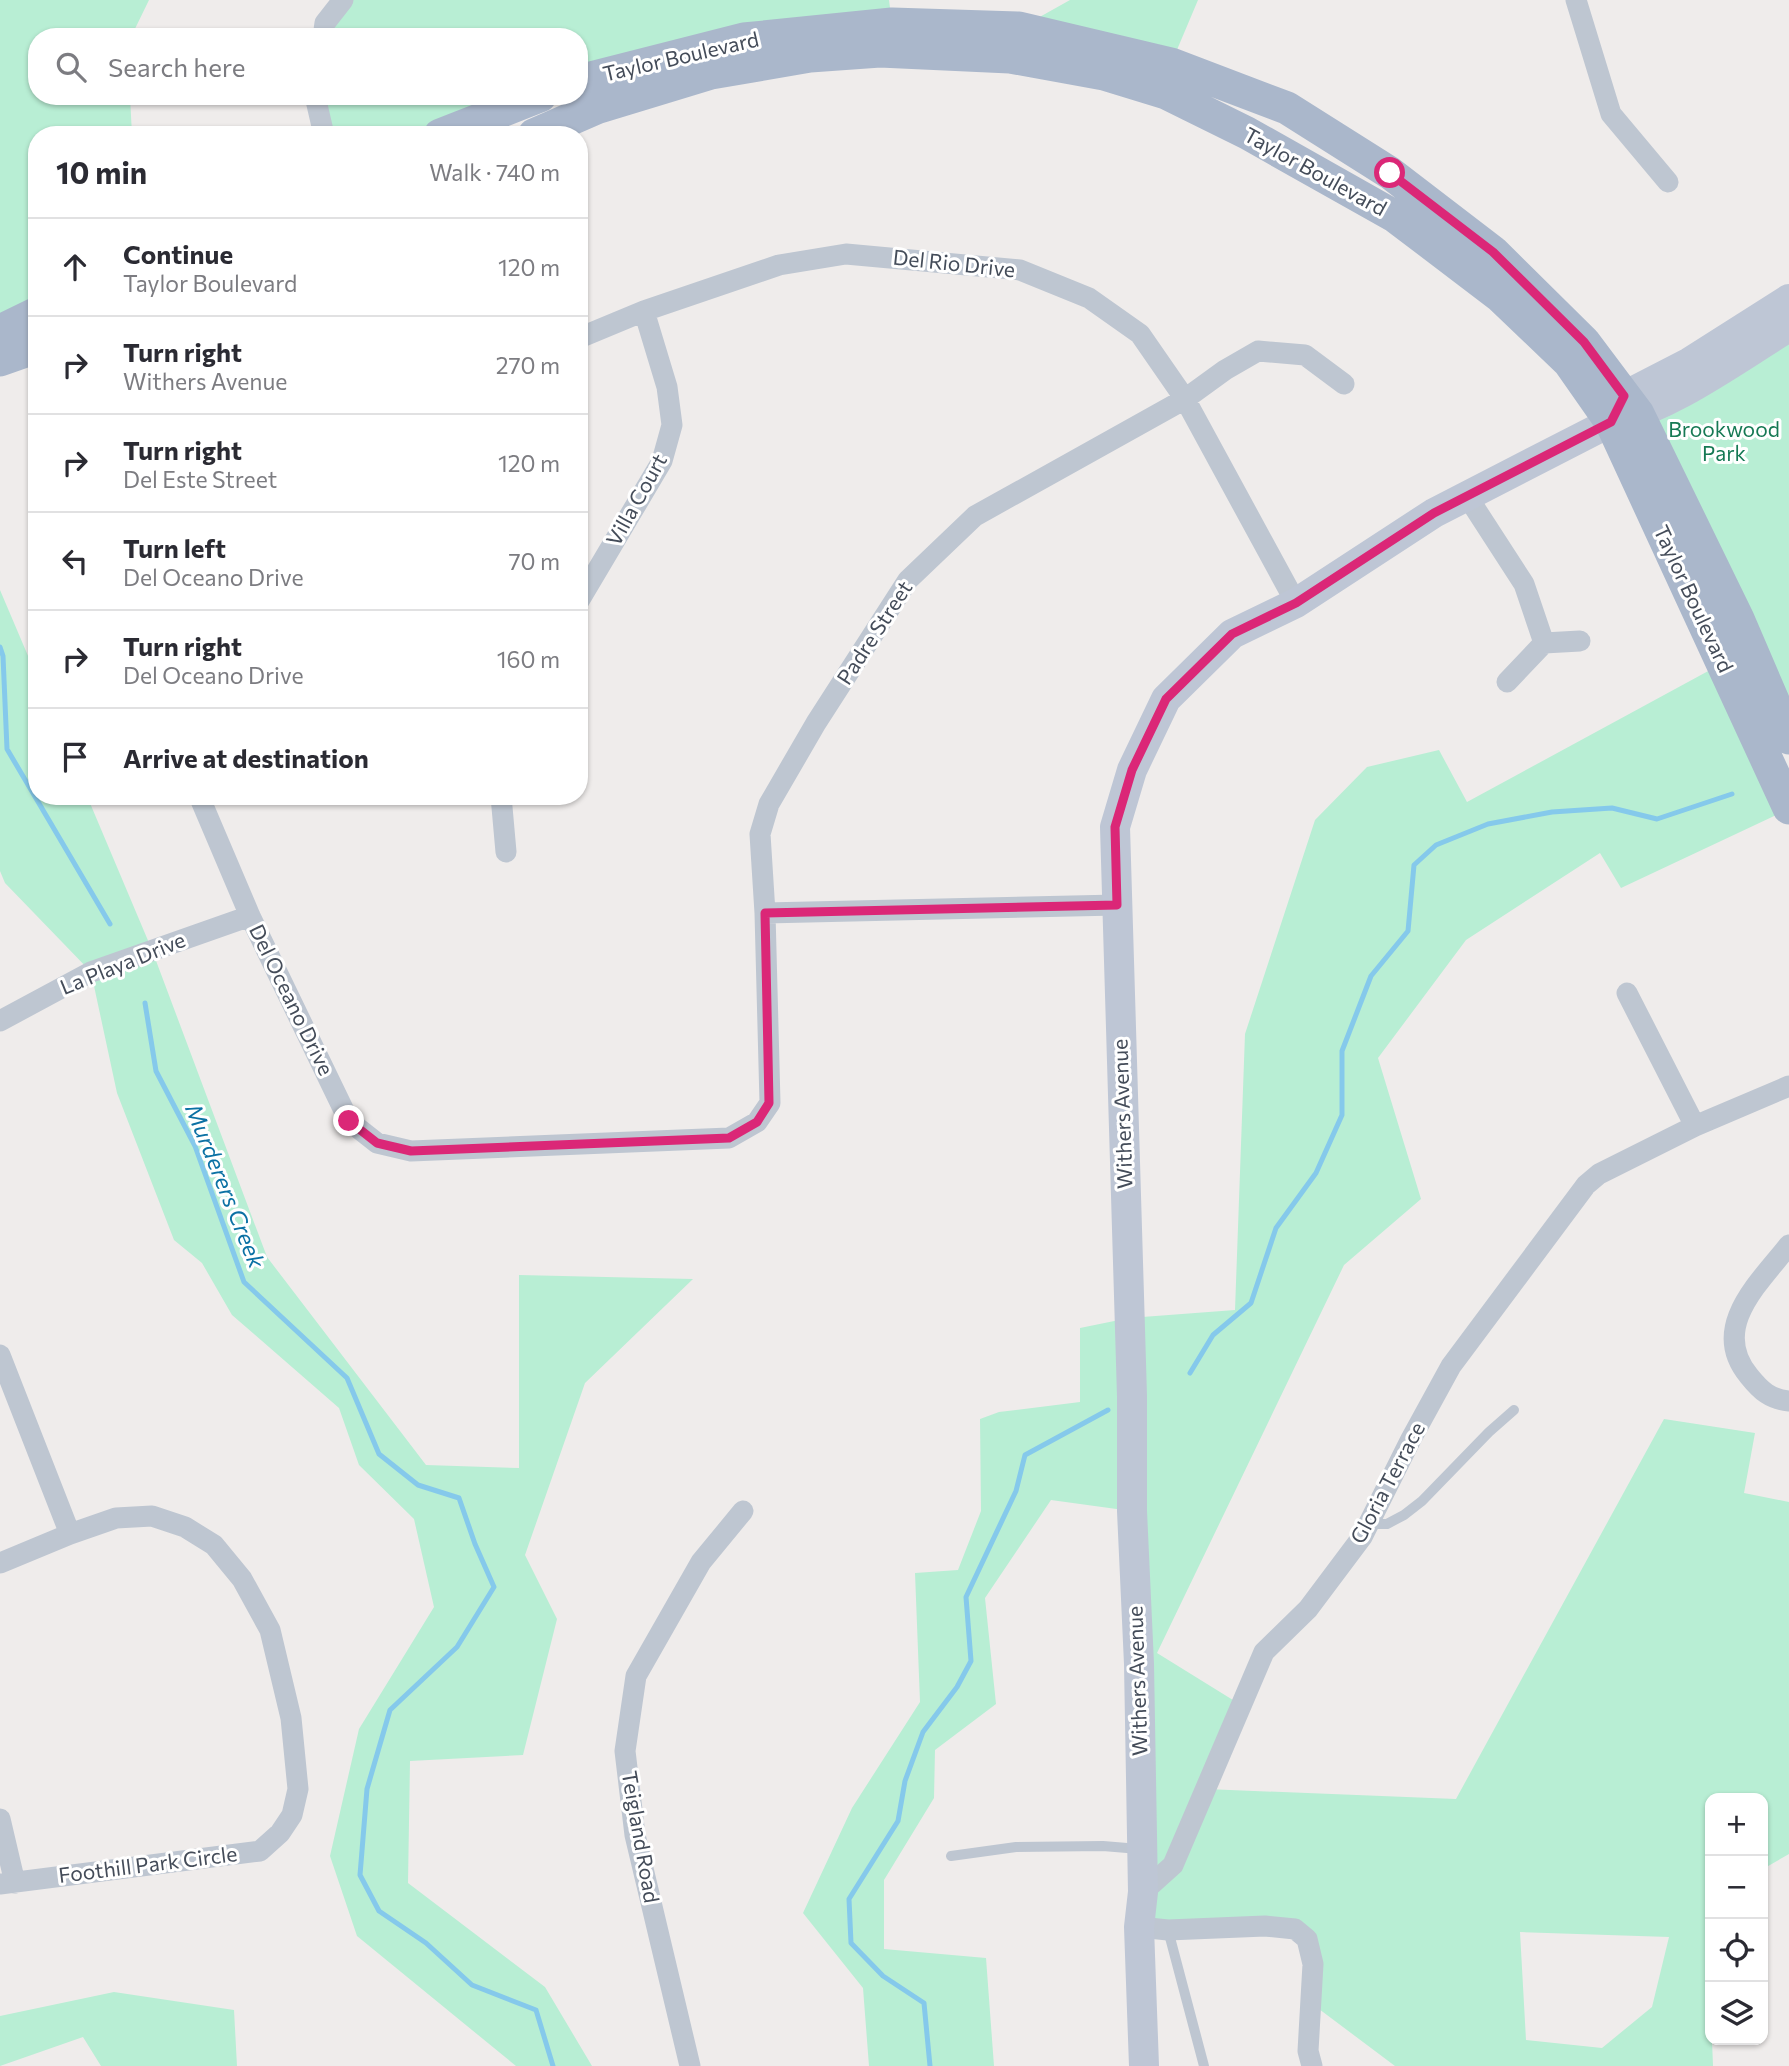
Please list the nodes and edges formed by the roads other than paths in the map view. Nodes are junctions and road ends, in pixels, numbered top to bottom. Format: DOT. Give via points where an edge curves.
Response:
graph roads {
  1 [pos="343,0"];
  2 [pos="1576,0"];
  3 [pos="324,28"];
  4 [pos="588,79"];
  5 [pos="317,105"];
  6 [pos="517,105"];
  7 [pos="322,126"];
  8 [pos="463,126"];
  9 [pos="555,126"];
  10 [pos="1668,182"];
  11 [pos="1789,299"];
  12 [pos="644,311"];
  13 [pos="28,317"];
  14 [pos="1789,327"];
  15 [pos="0,331"];
  16 [pos="588,334"];
  17 [pos="28,350"];
  18 [pos="0,360"];
  19 [pos="1344,384"];
  20 [pos="1185,399"];
  21 [pos="1624,411"];
  22 [pos="1467,496"];
  23 [pos="588,586"];
  24 [pos="1296,603"];
  25 [pos="1580,641"];
  26 [pos="1544,643"];
  27 [pos="1507,682"];
  28 [pos="1789,738"];
  29 [pos="203,805"];
  30 [pos="503,805"];
  31 [pos="1789,808"];
  32 [pos="506,852"];
  33 [pos="1117,905"];
  34 [pos="765,913"];
  35 [pos="250,916"];
  36 [pos="1627,993"];
  37 [pos="0,1021"];
  38 [pos="1789,1086"];
  39 [pos="1695,1126"];
  40 [pos="1789,1245"];
  41 [pos="0,1355"];
  42 [pos="1789,1401"];
  43 [pos="1514,1410"];
  44 [pos="743,1511"];
  45 [pos="1368,1524"];
  46 [pos="70,1534"];
  47 [pos="0,1563"];
  48 [pos="0,1819"];
  49 [pos="1142,1849"];
  50 [pos="951,1856"];
  51 [pos="8,1883"];
  52 [pos="1143,1892"];
  53 [pos="1139,1927"];
  54 [pos="1168,1930"];
  55 [pos="690,2066"];
  56 [pos="1144,2066"];
  57 [pos="1204,2066"];
  58 [pos="1312,2066"];
  1 -- 3 [label="street"];
  2 -- 10 [label="street" via="1611,114"];
  4 -- 21 [label="main road, Taylor Boulevard" via="744,39 892,24 1020,29 1171,64 1287,108 1390,173 1493,252 1584,342"];
  5 -- 7 [label="street"];
  6 -- 8 [label="main road"];
  9 -- 21 [label="main road, Taylor Boulevard" via="596,108 711,73 810,55 880,51 1010,57 1104,74 1178,99 1396,217 1510,306"];
  11 -- 21 [label="street, Withers Avenue"];
  12 -- 16 [label="street, Del Rio Drive"];
  12 -- 20 [label="street, Del Rio Drive" via="779,265 846,254 1020,270 1089,298 1140,334"];
  12 -- 23 [label="street, Villa Court" via="667,387 672,425 662,461"];
  13 -- 15 [label="main road"];
  14 -- 21 [label="street, Withers Avenue" via="1700,381"];
  17 -- 18 [label="main road"];
  19 -- 20 [label="street, Padre Street" via="1305,355 1258,351"];
  20 -- 24 [label="street, Del Rio Drive"];
  20 -- 34 [label="street, Padre Street" via="975,516 908,580 769,804 760,834"];
  21 -- 22 [label="street, Withers Avenue"];
  21 -- 28 [label="main road, Taylor Boulevard" via="1738,619"];
  21 -- 31 [label="main road, Taylor Boulevard"];
  22 -- 24 [label="street, Withers Avenue"];
  22 -- 26 [label="street" via="1524,583"];
  24 -- 33 [label="street, Withers Avenue" via="1232,634 1166,699 1132,770 1115,827"];
  25 -- 26 [label="street"];
  26 -- 27 [label="street"];
  29 -- 35 [label="street, Del Oceano Drive"];
  30 -- 32 [label="street"];
  33 -- 34 [label="street"];
  33 -- 49 [label="street, Withers Avenue"];
  34 -- 35 [label="street, Del Oceano Drive" via="769,1103 757,1122 743,1132 729,1138 411,1151 377,1143 349,1121"];
  35 -- 37 [label="street, La Playa Drive" via="91,972"];
  36 -- 39 [label="street"];
  38 -- 39 [label="street, Gloria Terrace"];
  39 -- 45 [label="street, Gloria Terrace" via="1586,1185 1451,1366"];
  40 -- 42 [label="street" via="1749,1294 1733,1341 1739,1364 1765,1395"];
  41 -- 46 [label="street"];
  43 -- 45 [label="lane" via="1413,1508 1387,1524"];
  44 -- 55 [label="street, Teigland Road" via="701,1562 636,1676 625,1751 635,1835"];
  45 -- 52 [label="street, Gloria Terrace" via="1308,1609 1264,1652 1173,1865"];
  46 -- 47 [label="street, Foothill Park Circle"];
  46 -- 51 [label="street, Foothill Park Circle" via="116,1518 152,1516 185,1527 214,1545 242,1579 270,1630 291,1718 298,1789 292,1815 260,1851"];
  48 -- 51 [label="street, Foothill Park Circle"];
  49 -- 50 [label="lane" via="1016,1847"];
  49 -- 52 [label="street, Withers Avenue"];
  52 -- 53 [label="street, Withers Avenue"];
  53 -- 54 [label="street"];
  53 -- 56 [label="street, Withers Avenue"];
  54 -- 57 [label="lane"];
  54 -- 58 [label="street" via="1265,1926 1295,1929 1307,1939 1313,1964 1308,2052"];
}
